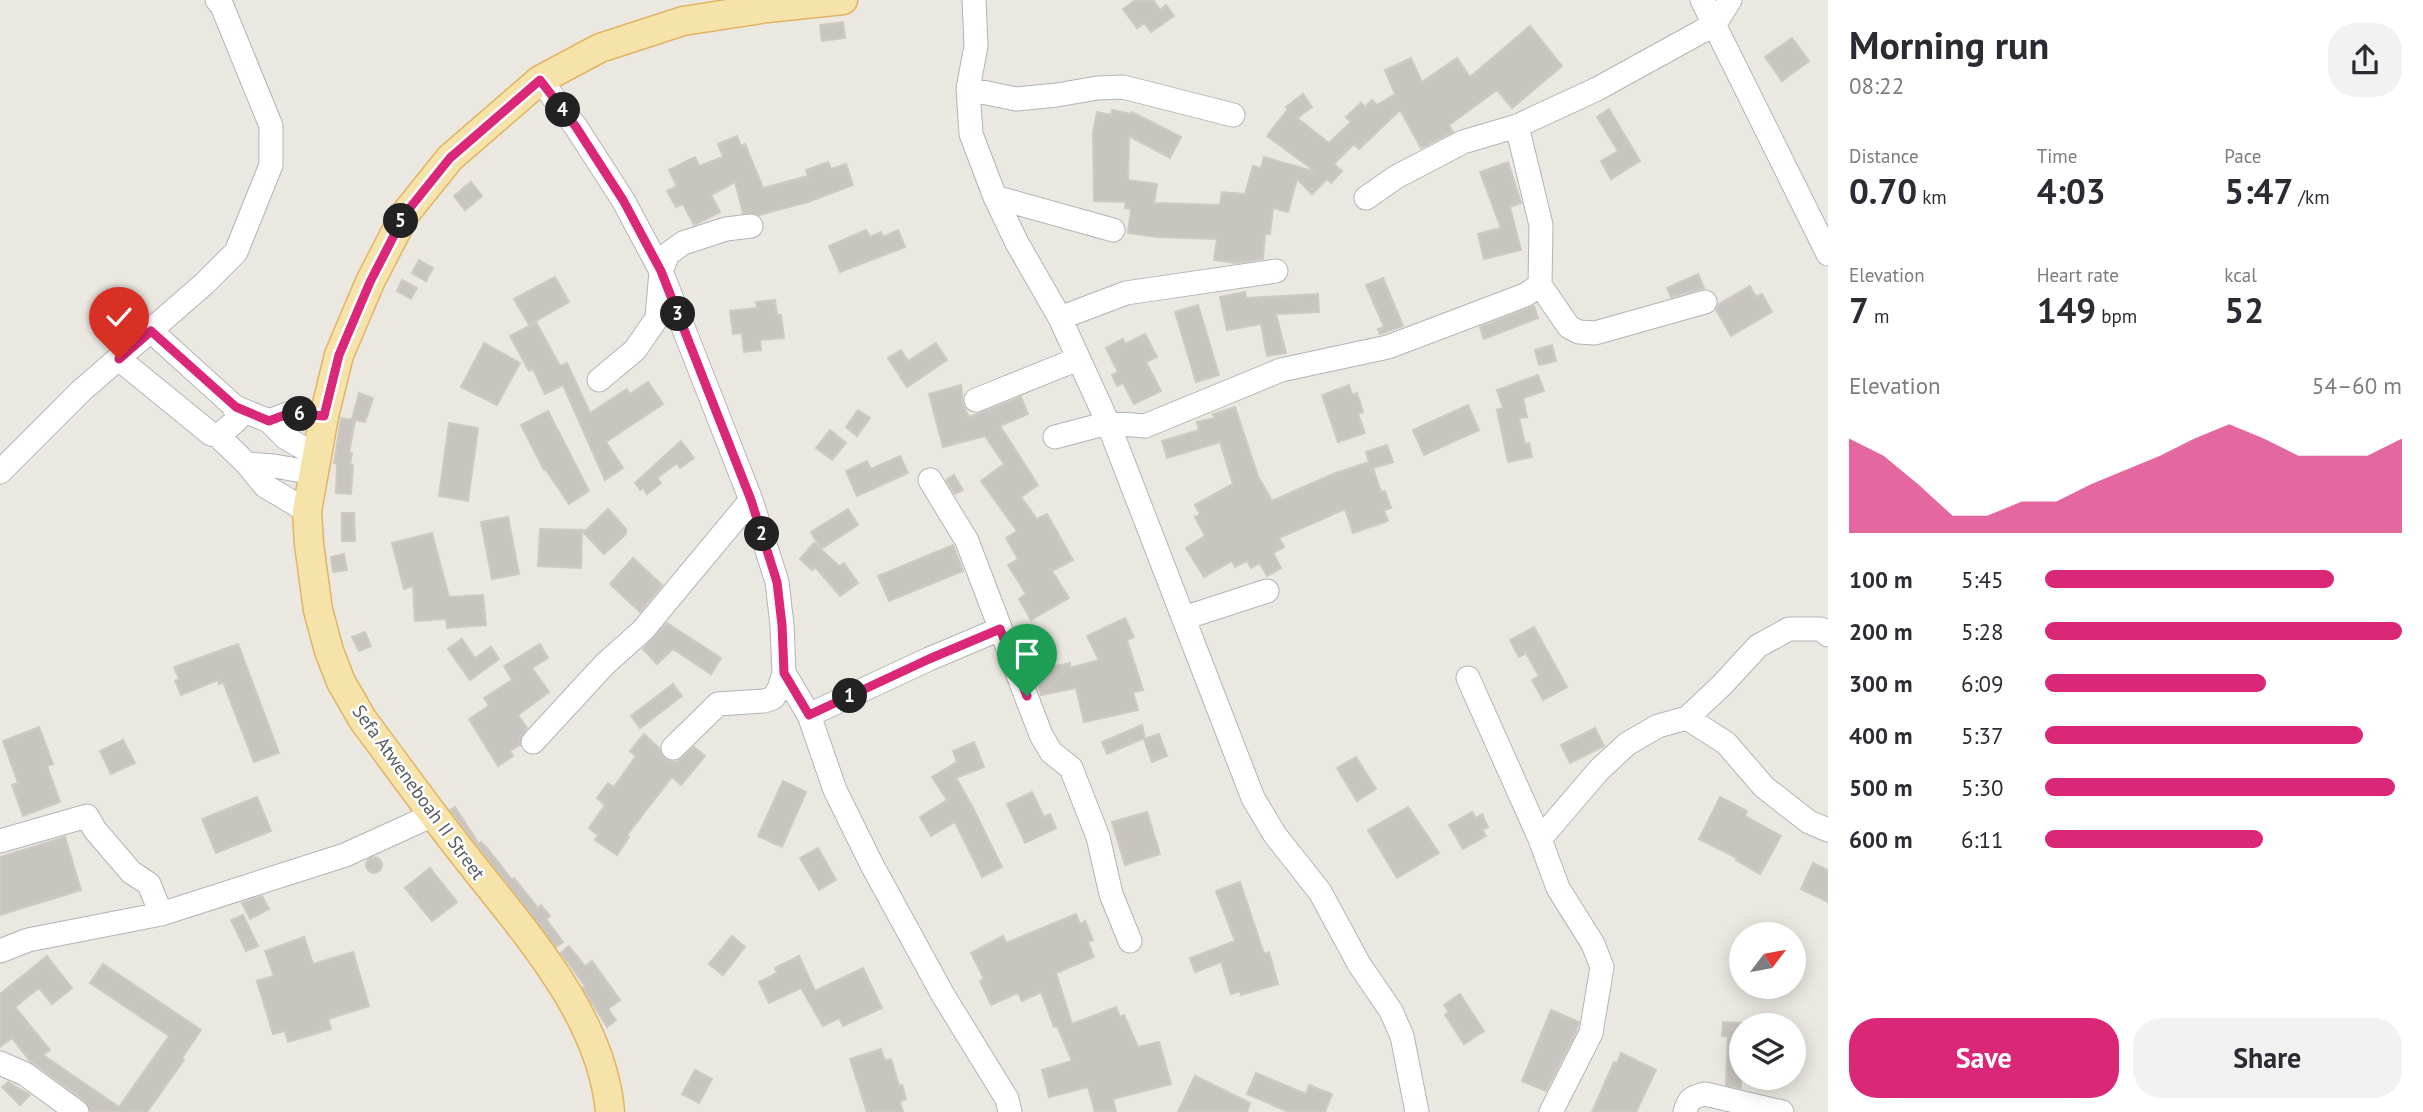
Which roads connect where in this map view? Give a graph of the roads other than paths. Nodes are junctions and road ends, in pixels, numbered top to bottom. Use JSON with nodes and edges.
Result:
{"nodes":[{"id":1,"x":217,"y":0,"type":"edge"},
{"id":2,"x":844,"y":0,"type":"edge"},
{"id":3,"x":974,"y":0,"type":"edge"},
{"id":4,"x":1702,"y":0,"type":"edge"},
{"id":5,"x":1730,"y":0,"type":"edge"},
{"id":6,"x":1715,"y":24,"type":"junction"},
{"id":7,"x":540,"y":80,"type":"junction"},
{"id":8,"x":968,"y":89,"type":"junction"},
{"id":9,"x":1233,"y":115,"type":"dead end"},
{"id":10,"x":1517,"y":126,"type":"junction"},
{"id":11,"x":995,"y":197,"type":"junction"},
{"id":12,"x":1366,"y":198,"type":"dead end"},
{"id":13,"x":751,"y":226,"type":"dead end"},
{"id":14,"x":1113,"y":230,"type":"dead end"},
{"id":15,"x":1828,"y":254,"type":"edge"},
{"id":16,"x":661,"y":271,"type":"junction"},
{"id":17,"x":1276,"y":271,"type":"dead end"},
{"id":18,"x":1541,"y":285,"type":"junction"},
{"id":19,"x":1705,"y":302,"type":"dead end"},
{"id":20,"x":1059,"y":318,"type":"junction"},
{"id":21,"x":151,"y":331,"type":"junction"},
{"id":22,"x":119,"y":359,"type":"junction"},
{"id":23,"x":1078,"y":359,"type":"junction"},
{"id":24,"x":599,"y":380,"type":"dead end"},
{"id":25,"x":976,"y":400,"type":"dead end"},
{"id":26,"x":236,"y":407,"type":"junction"},
{"id":27,"x":324,"y":416,"type":"junction"},
{"id":28,"x":269,"y":421,"type":"junction"},
{"id":29,"x":1108,"y":423,"type":"junction"},
{"id":30,"x":218,"y":436,"type":"junction"},
{"id":31,"x":1055,"y":437,"type":"dead end"},
{"id":32,"x":247,"y":464,"type":"junction"},
{"id":33,"x":315,"y":464,"type":"junction"},
{"id":34,"x":0,"y":472,"type":"edge"},
{"id":35,"x":930,"y":480,"type":"dead end"},
{"id":36,"x":751,"y":500,"type":"junction"},
{"id":37,"x":307,"y":511,"type":"junction"},
{"id":38,"x":1267,"y":591,"type":"dead end"},
{"id":39,"x":1184,"y":618,"type":"junction"},
{"id":40,"x":1000,"y":629,"type":"junction"},
{"id":41,"x":1828,"y":635,"type":"edge"},
{"id":42,"x":784,"y":673,"type":"junction"},
{"id":43,"x":1468,"y":678,"type":"dead end"},
{"id":44,"x":809,"y":715,"type":"junction"},
{"id":45,"x":1687,"y":718,"type":"junction"},
{"id":46,"x":533,"y":742,"type":"dead end"},
{"id":47,"x":673,"y":748,"type":"dead end"},
{"id":48,"x":433,"y":815,"type":"junction"},
{"id":49,"x":1828,"y":830,"type":"edge"},
{"id":50,"x":1540,"y":839,"type":"junction"},
{"id":51,"x":0,"y":841,"type":"edge"},
{"id":52,"x":161,"y":914,"type":"junction"},
{"id":53,"x":1130,"y":941,"type":"dead end"},
{"id":54,"x":0,"y":951,"type":"edge"},
{"id":55,"x":0,"y":1063,"type":"edge"},
{"id":56,"x":77,"y":1112,"type":"edge"},
{"id":57,"x":610,"y":1112,"type":"edge"},
{"id":58,"x":1010,"y":1112,"type":"edge"},
{"id":59,"x":1417,"y":1112,"type":"edge"},
{"id":60,"x":1551,"y":1112,"type":"edge"},
{"id":61,"x":1685,"y":1112,"type":"edge"},
{"id":62,"x":1782,"y":1112,"type":"edge"}],
"edges":[{"from":1,"to":21,"type":"street"},
{"from":2,"to":7,"type":"main road","name":"Sefa Atweneboah II Street"},
{"from":3,"to":8,"type":"street"},
{"from":4,"to":6,"type":"street"},
{"from":5,"to":6,"type":"street"},
{"from":6,"to":10,"type":"street"},
{"from":6,"to":15,"type":"street"},
{"from":7,"to":16,"type":"street"},
{"from":7,"to":27,"type":"main road","name":"Sefa Atweneboah II Street"},
{"from":8,"to":9,"type":"street"},
{"from":8,"to":11,"type":"street"},
{"from":10,"to":12,"type":"street"},
{"from":10,"to":18,"type":"street"},
{"from":11,"to":14,"type":"street"},
{"from":11,"to":20,"type":"street"},
{"from":13,"to":16,"type":"street"},
{"from":16,"to":24,"type":"street"},
{"from":16,"to":36,"type":"street"},
{"from":17,"to":20,"type":"street"},
{"from":18,"to":19,"type":"street"},
{"from":18,"to":29,"type":"street"},
{"from":20,"to":23,"type":"street"},
{"from":21,"to":22,"type":"street"},
{"from":21,"to":26,"type":"street"},
{"from":22,"to":30,"type":"street"},
{"from":22,"to":34,"type":"street"},
{"from":23,"to":25,"type":"street"},
{"from":23,"to":29,"type":"street"},
{"from":26,"to":28,"type":"street"},
{"from":26,"to":30,"type":"street"},
{"from":27,"to":28,"type":"street"},
{"from":27,"to":33,"type":"main road","name":"Sefa Atweneboah II Street"},
{"from":28,"to":32,"type":"street"},
{"from":28,"to":33,"type":"street"},
{"from":29,"to":31,"type":"street"},
{"from":29,"to":39,"type":"street"},
{"from":30,"to":32,"type":"street"},
{"from":32,"to":33,"type":"street"},
{"from":32,"to":37,"type":"street"},
{"from":33,"to":37,"type":"main road","name":"Sefa Atweneboah II Street"},
{"from":35,"to":40,"type":"street"},
{"from":36,"to":42,"type":"street"},
{"from":36,"to":46,"type":"street"},
{"from":37,"to":48,"type":"main road","name":"Sefa Atweneboah II Street"},
{"from":38,"to":39,"type":"street"},
{"from":39,"to":59,"type":"street"},
{"from":40,"to":44,"type":"street"},
{"from":40,"to":53,"type":"street"},
{"from":41,"to":45,"type":"street"},
{"from":42,"to":44,"type":"street"},
{"from":42,"to":47,"type":"street"},
{"from":43,"to":50,"type":"street"},
{"from":44,"to":58,"type":"street"},
{"from":45,"to":49,"type":"street"},
{"from":45,"to":50,"type":"street"},
{"from":48,"to":52,"type":"street"},
{"from":48,"to":57,"type":"main road","name":"Sefa Atweneboah II Street"},
{"from":50,"to":60,"type":"street"},
{"from":51,"to":52,"type":"street"},
{"from":52,"to":54,"type":"street"},
{"from":55,"to":56,"type":"street"},
{"from":61,"to":62,"type":"street"}]}
